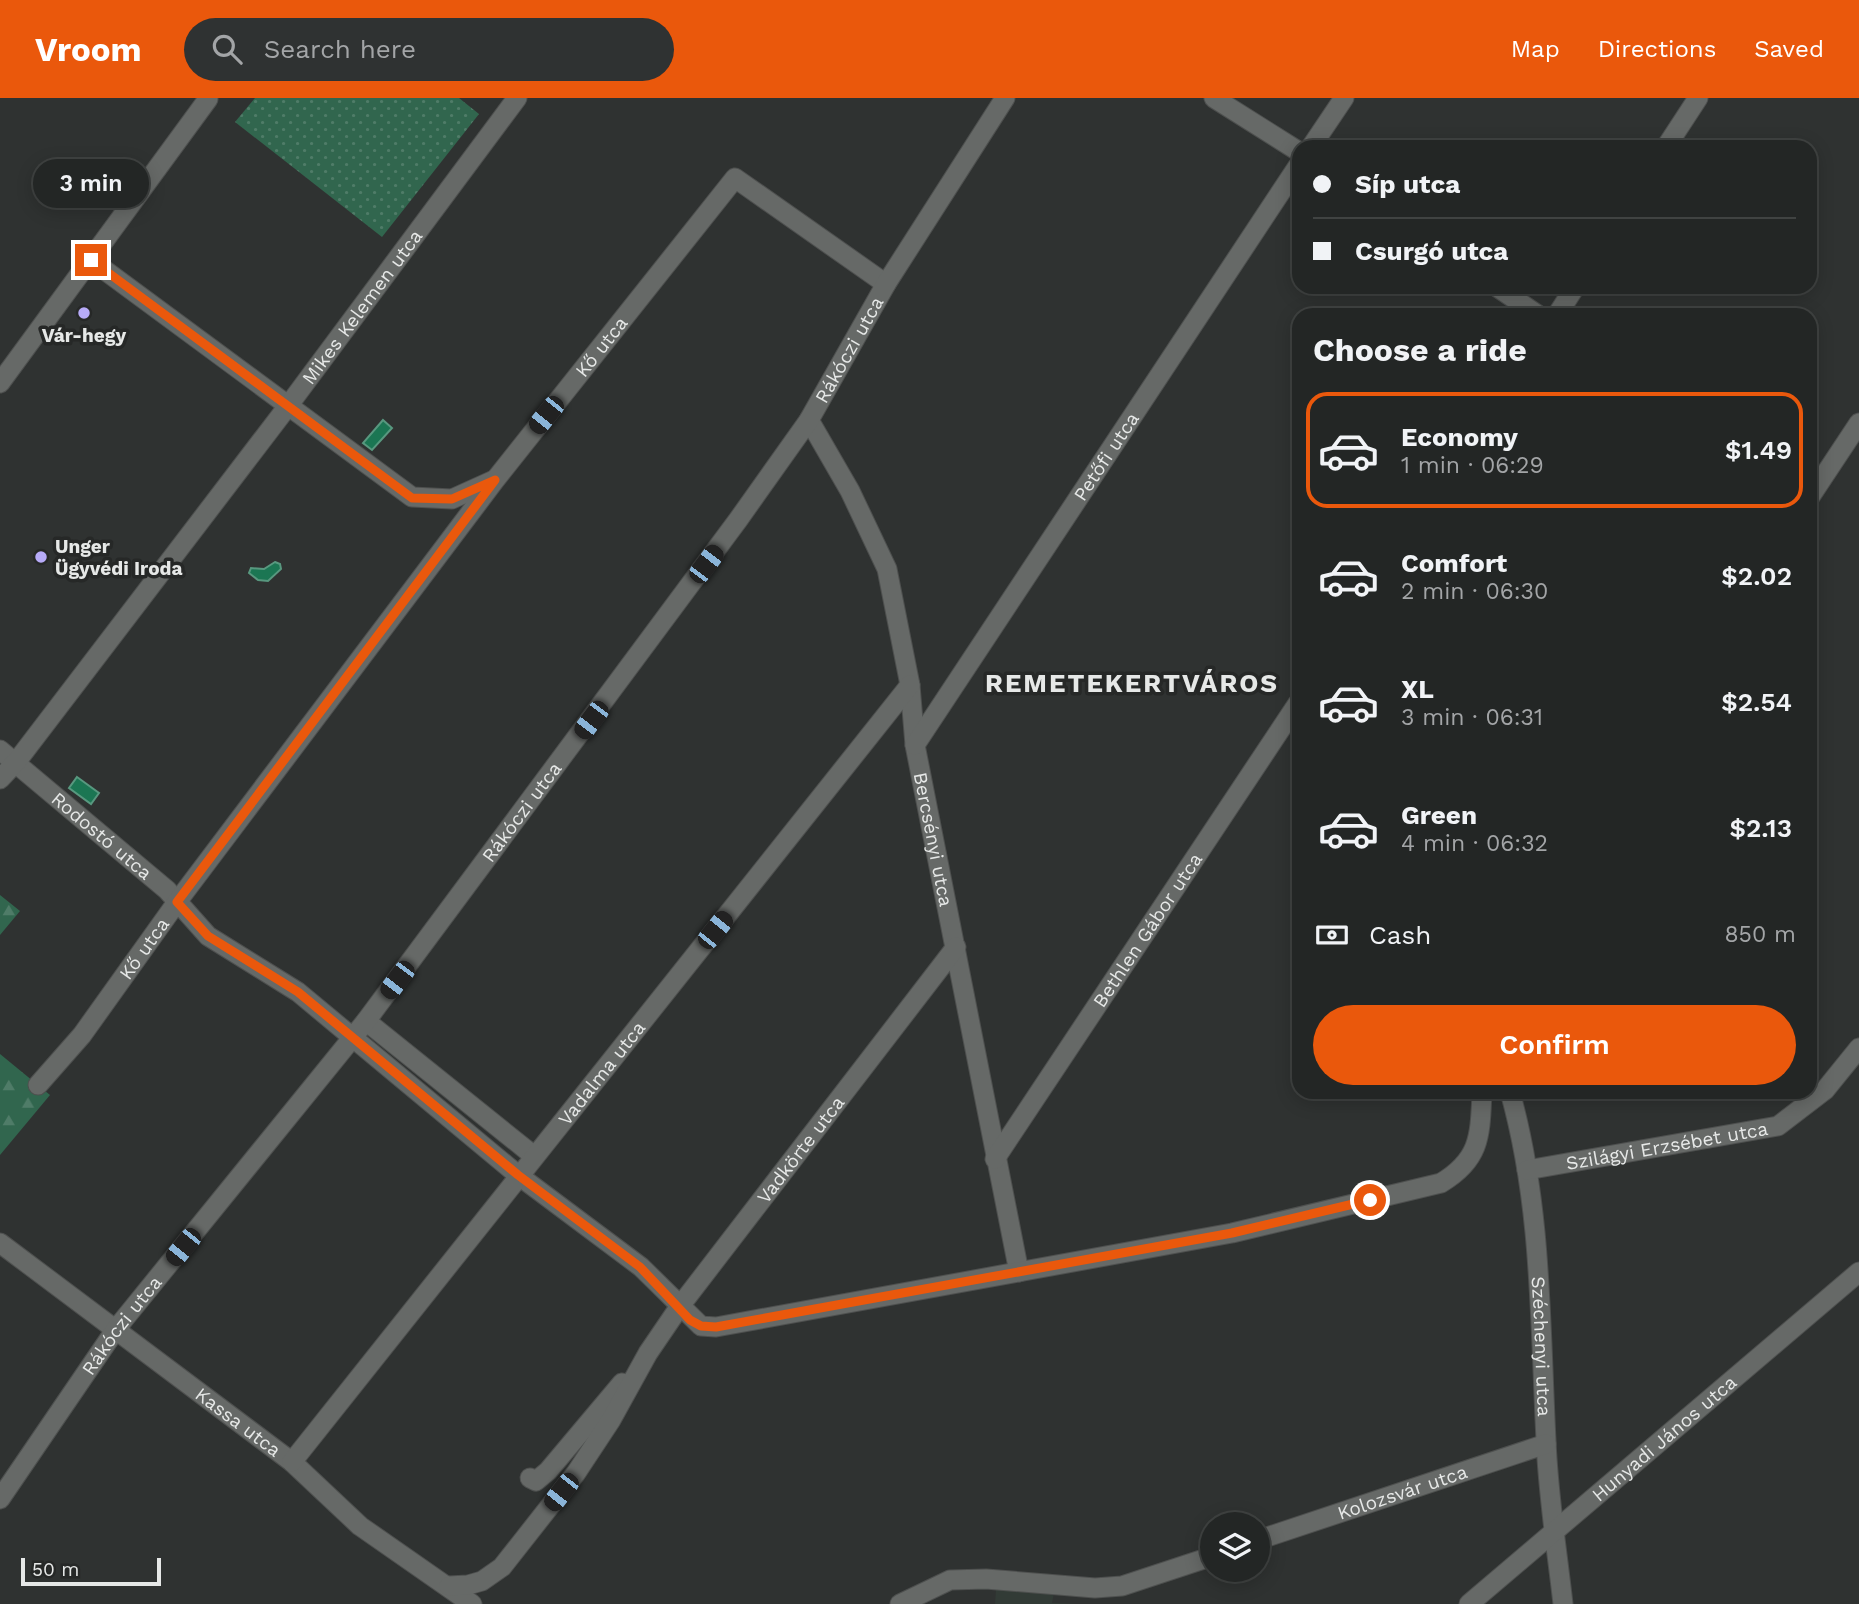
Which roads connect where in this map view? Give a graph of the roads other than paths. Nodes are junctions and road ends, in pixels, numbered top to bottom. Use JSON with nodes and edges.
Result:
{"nodes":[{"id":1,"x":517,"y":98,"type":"edge"},
{"id":2,"x":1005,"y":98,"type":"edge"},
{"id":3,"x":1214,"y":98,"type":"edge"},
{"id":4,"x":1344,"y":98,"type":"edge"},
{"id":5,"x":1698,"y":98,"type":"edge"},
{"id":6,"x":208,"y":99,"type":"edge"},
{"id":7,"x":1316,"y":140,"type":"edge"},
{"id":8,"x":1671,"y":140,"type":"edge"},
{"id":9,"x":1292,"y":147,"type":"edge"},
{"id":10,"x":1292,"y":175,"type":"edge"},
{"id":11,"x":91,"y":260,"type":"junction"},
{"id":12,"x":886,"y":284,"type":"junction"},
{"id":13,"x":1507,"y":294,"type":"edge"},
{"id":14,"x":1528,"y":308,"type":"edge"},
{"id":15,"x":0,"y":383,"type":"edge"},
{"id":16,"x":288,"y":406,"type":"junction"},
{"id":17,"x":809,"y":420,"type":"junction"},
{"id":18,"x":1859,"y":423,"type":"edge"},
{"id":19,"x":495,"y":480,"type":"junction"},
{"id":20,"x":1817,"y":486,"type":"edge"},
{"id":21,"x":910,"y":685,"type":"junction"},
{"id":22,"x":1292,"y":712,"type":"edge"},
{"id":23,"x":915,"y":745,"type":"junction"},
{"id":24,"x":0,"y":750,"type":"edge"},
{"id":25,"x":17,"y":761,"type":"junction"},
{"id":26,"x":0,"y":779,"type":"edge"},
{"id":27,"x":177,"y":902,"type":"junction"},
{"id":28,"x":956,"y":947,"type":"junction"},
{"id":29,"x":366,"y":1021,"type":"junction"},
{"id":30,"x":352,"y":1039,"type":"junction"},
{"id":31,"x":1859,"y":1048,"type":"edge"},
{"id":32,"x":38,"y":1086,"type":"dead end"},
{"id":33,"x":1817,"y":1096,"type":"edge"},
{"id":34,"x":1482,"y":1099,"type":"edge"},
{"id":35,"x":1512,"y":1099,"type":"edge"},
{"id":36,"x":1813,"y":1099,"type":"edge"},
{"id":37,"x":534,"y":1156,"type":"junction"},
{"id":38,"x":995,"y":1158,"type":"junction"},
{"id":39,"x":1527,"y":1170,"type":"junction"},
{"id":40,"x":518,"y":1175,"type":"junction"},
{"id":41,"x":0,"y":1243,"type":"edge"},
{"id":42,"x":1019,"y":1272,"type":"junction"},
{"id":43,"x":1859,"y":1272,"type":"edge"},
{"id":44,"x":685,"y":1313,"type":"junction"},
{"id":45,"x":116,"y":1329,"type":"junction"},
{"id":46,"x":648,"y":1353,"type":"junction"},
{"id":47,"x":1546,"y":1444,"type":"junction"},
{"id":48,"x":292,"y":1462,"type":"junction"},
{"id":49,"x":530,"y":1478,"type":"dead end"},
{"id":50,"x":0,"y":1499,"type":"edge"},
{"id":51,"x":1554,"y":1532,"type":"junction"},
{"id":52,"x":1270,"y":1536,"type":"edge"},
{"id":53,"x":1200,"y":1560,"type":"edge"},
{"id":54,"x":449,"y":1586,"type":"junction"},
{"id":55,"x":472,"y":1604,"type":"edge"},
{"id":56,"x":901,"y":1604,"type":"edge"},
{"id":57,"x":1469,"y":1604,"type":"edge"},
{"id":58,"x":1563,"y":1604,"type":"edge"}],
"edges":[{"from":1,"to":16,"type":"street","name":"Mikes Kelemen utca"},
{"from":2,"to":12,"type":"street","name":"Rákóczi utca"},
{"from":3,"to":9,"type":"street"},
{"from":4,"to":7,"type":"street"},
{"from":5,"to":8,"type":"street"},
{"from":6,"to":11,"type":"street"},
{"from":10,"to":23,"type":"street","name":"Petőfi utca"},
{"from":11,"to":15,"type":"street"},
{"from":11,"to":16,"type":"street"},
{"from":12,"to":17,"type":"street","name":"Rákóczi utca"},
{"from":12,"to":19,"type":"street","name":"Kő utca"},
{"from":13,"to":14,"type":"street"},
{"from":16,"to":19,"type":"street"},
{"from":16,"to":25,"type":"street","name":"Mikes Kelemen utca"},
{"from":17,"to":21,"type":"street","name":"Bercsényi utca"},
{"from":17,"to":29,"type":"street","name":"Rákóczi utca"},
{"from":18,"to":20,"type":"street"},
{"from":19,"to":27,"type":"street","name":"Kő utca"},
{"from":21,"to":23,"type":"street","name":"Bercsényi utca"},
{"from":21,"to":37,"type":"street","name":"Vadalma utca"},
{"from":22,"to":38,"type":"street","name":"Bethlen Gábor utca"},
{"from":23,"to":28,"type":"street","name":"Bercsényi utca"},
{"from":24,"to":25,"type":"street","name":"Rodostó utca"},
{"from":25,"to":26,"type":"street","name":"Mikes Kelemen utca"},
{"from":25,"to":27,"type":"street","name":"Rodostó utca"},
{"from":27,"to":30,"type":"street","name":"Rodostó utca"},
{"from":27,"to":32,"type":"street","name":"Kő utca"},
{"from":28,"to":38,"type":"street","name":"Bercsényi utca"},
{"from":28,"to":44,"type":"street","name":"Vadkörte utca"},
{"from":29,"to":30,"type":"street","name":"Rákóczi utca"},
{"from":29,"to":37,"type":"street"},
{"from":30,"to":40,"type":"street","name":"Rodostó utca"},
{"from":30,"to":45,"type":"street","name":"Rákóczi utca"},
{"from":31,"to":33,"type":"street","name":"Szilágyi Erzsébet utca"},
{"from":34,"to":42,"type":"street"},
{"from":35,"to":39,"type":"street","name":"Széchenyi utca"},
{"from":36,"to":39,"type":"street","name":"Szilágyi Erzsébet utca"},
{"from":37,"to":40,"type":"street","name":"Vadalma utca"},
{"from":38,"to":42,"type":"street","name":"Bercsényi utca"},
{"from":39,"to":47,"type":"street","name":"Széchenyi utca"},
{"from":40,"to":44,"type":"street","name":"Rodostó utca"},
{"from":40,"to":48,"type":"street","name":"Vadalma utca"},
{"from":41,"to":45,"type":"street","name":"Kassa utca"},
{"from":42,"to":44,"type":"street"},
{"from":43,"to":51,"type":"street","name":"Hunyadi János utca"},
{"from":44,"to":46,"type":"street","name":"Vadkörte utca"},
{"from":45,"to":48,"type":"street","name":"Kassa utca"},
{"from":45,"to":50,"type":"street","name":"Rákóczi utca"},
{"from":46,"to":49,"type":"street","name":"Vadkörte utca"},
{"from":46,"to":54,"type":"street","name":"Vadkörte utca"},
{"from":47,"to":51,"type":"street","name":"Széchenyi utca"},
{"from":47,"to":52,"type":"street","name":"Kolozsvár utca"},
{"from":48,"to":54,"type":"street","name":"Kassa utca"},
{"from":51,"to":57,"type":"street","name":"Hunyadi János utca"},
{"from":51,"to":58,"type":"street","name":"Széchenyi utca"},
{"from":53,"to":56,"type":"street"},
{"from":54,"to":55,"type":"street","name":"Kassa utca"}]}
